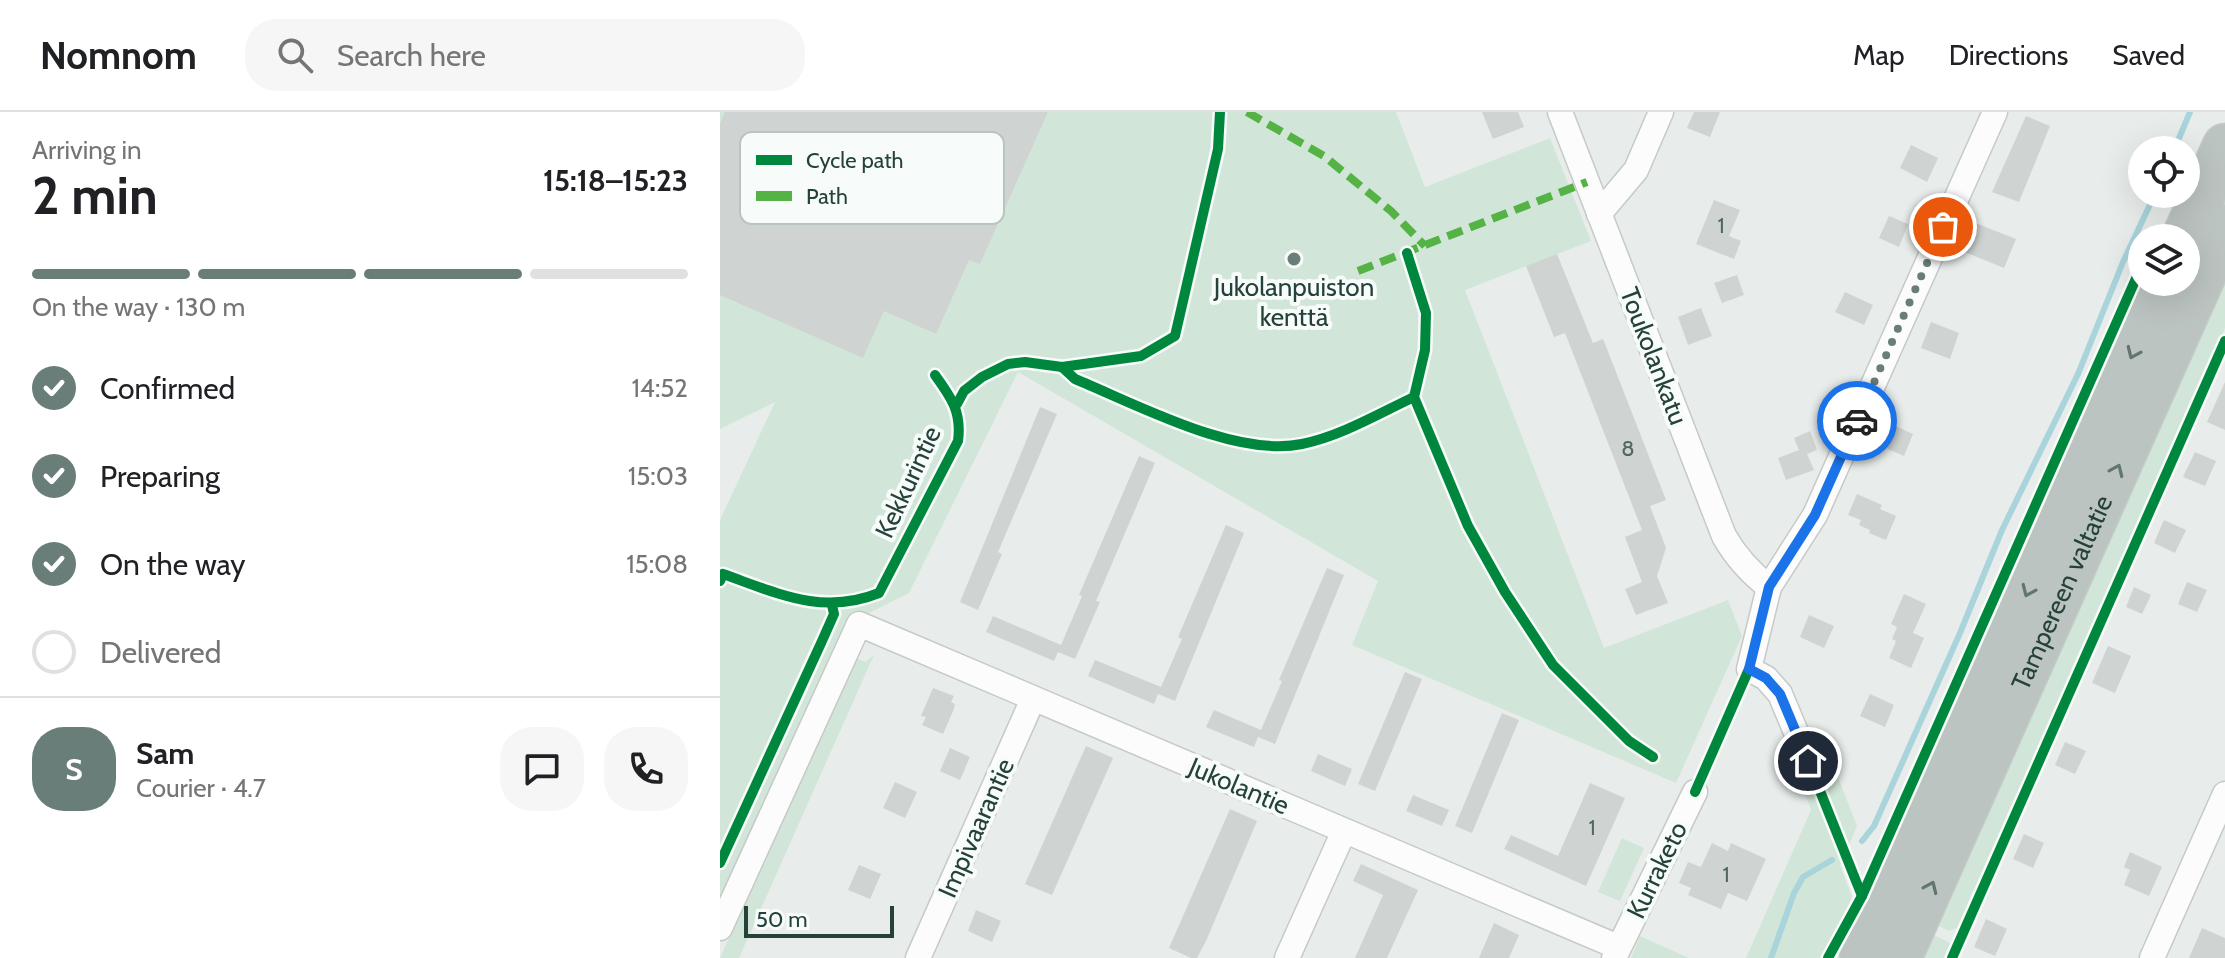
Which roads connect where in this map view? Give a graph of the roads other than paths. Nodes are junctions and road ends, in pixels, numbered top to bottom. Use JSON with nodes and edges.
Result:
{"nodes":[{"id":1,"x":1560,"y":112,"type":"edge"},
{"id":2,"x":1661,"y":112,"type":"edge"},
{"id":3,"x":1995,"y":112,"type":"edge"},
{"id":4,"x":2225,"y":146,"type":"edge"},
{"id":5,"x":1599,"y":214,"type":"junction"},
{"id":6,"x":2190,"y":224,"type":"edge"},
{"id":7,"x":2225,"y":227,"type":"edge"},
{"id":8,"x":2159,"y":296,"type":"edge"},
{"id":9,"x":1769,"y":587,"type":"junction"},
{"id":10,"x":1033,"y":699,"type":"junction"},
{"id":11,"x":1808,"y":761,"type":"dead end"},
{"id":12,"x":1695,"y":792,"type":"dead end"},
{"id":13,"x":2225,"y":794,"type":"edge"},
{"id":14,"x":1344,"y":831,"type":"junction"},
{"id":15,"x":720,"y":928,"type":"edge"},
{"id":16,"x":1616,"y":953,"type":"edge"},
{"id":17,"x":918,"y":958,"type":"edge"},
{"id":18,"x":1287,"y":958,"type":"edge"},
{"id":19,"x":1862,"y":958,"type":"edge"},
{"id":20,"x":1899,"y":958,"type":"edge"},
{"id":21,"x":2152,"y":958,"type":"edge"}],
"edges":[{"from":1,"to":5,"type":"street","name":"Toukolankatu"},
{"from":2,"to":5,"type":"street"},
{"from":3,"to":9,"type":"street"},
{"from":4,"to":6,"type":"highway"},
{"from":5,"to":9,"type":"street","name":"Toukolankatu"},
{"from":20,"to":7,"type":"highway","name":"Tampereen valtatie","one_way":true},
{"from":8,"to":19,"type":"highway","name":"Tampereen valtatie","one_way":true},
{"from":9,"to":11,"type":"street"},
{"from":10,"to":14,"type":"street","name":"Jukolantie"},
{"from":10,"to":15,"type":"street","name":"Jukolantie"},
{"from":10,"to":17,"type":"street","name":"Impivaarantie"},
{"from":12,"to":16,"type":"street","name":"Kurraketo"},
{"from":13,"to":21,"type":"street"},
{"from":14,"to":16,"type":"street","name":"Jukolantie"},
{"from":14,"to":18,"type":"street"}]}
